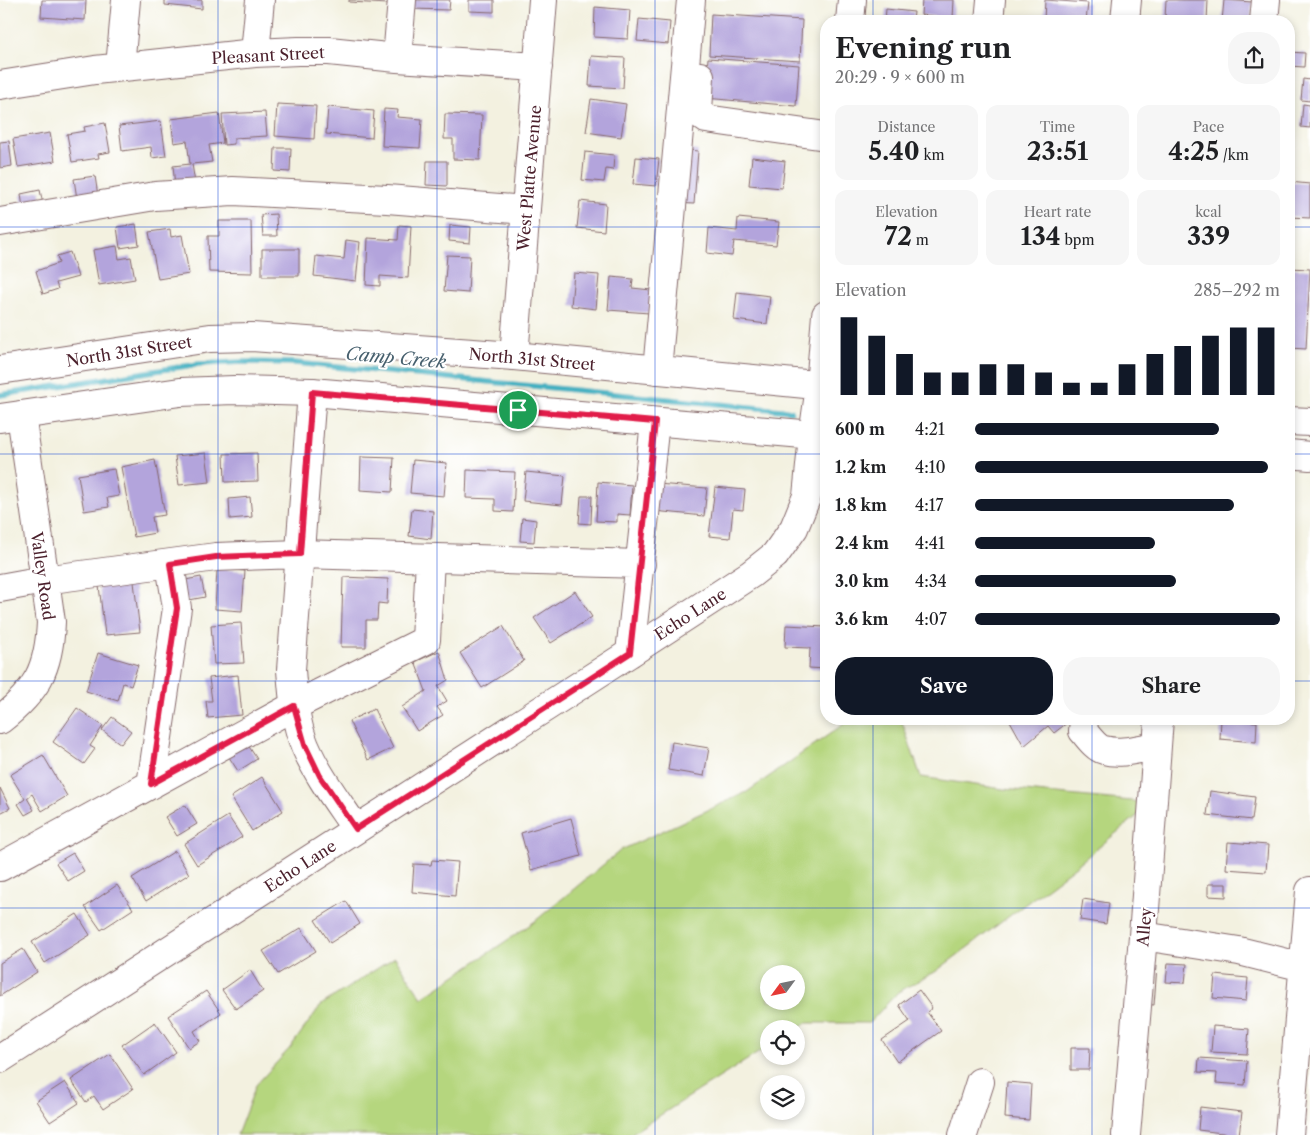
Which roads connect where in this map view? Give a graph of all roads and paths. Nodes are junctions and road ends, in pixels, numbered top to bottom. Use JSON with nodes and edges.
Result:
{"nodes":[{"id":1,"x":126,"y":0,"type":"edge"},
{"id":2,"x":260,"y":0,"type":"edge"},
{"id":3,"x":402,"y":0,"type":"edge"},
{"id":4,"x":543,"y":0,"type":"edge"},
{"id":5,"x":691,"y":0,"type":"edge"},
{"id":6,"x":707,"y":0,"type":"edge"},
{"id":7,"x":844,"y":0,"type":"edge"},
{"id":8,"x":852,"y":0,"type":"edge"},
{"id":9,"x":991,"y":0,"type":"edge"},
{"id":10,"x":1127,"y":0,"type":"edge"},
{"id":11,"x":1266,"y":0,"type":"edge"},
{"id":12,"x":851,"y":15,"type":"edge"},
{"id":13,"x":990,"y":15,"type":"edge"},
{"id":14,"x":1126,"y":15,"type":"edge"},
{"id":15,"x":1265,"y":15,"type":"edge"},
{"id":16,"x":254,"y":53,"type":"junction"},
{"id":17,"x":397,"y":58,"type":"junction"},
{"id":18,"x":120,"y":67,"type":"junction"},
{"id":19,"x":538,"y":67,"type":"junction"},
{"id":20,"x":0,"y":85,"type":"edge"},
{"id":21,"x":820,"y":135,"type":"edge"},
{"id":22,"x":526,"y":210,"type":"junction"},
{"id":23,"x":0,"y":222,"type":"edge"},
{"id":24,"x":514,"y":356,"type":"junction"},
{"id":25,"x":0,"y":370,"type":"edge"},
{"id":26,"x":657,"y":370,"type":"junction"},
{"id":27,"x":820,"y":386,"type":"edge"},
{"id":28,"x":312,"y":392,"type":"junction"},
{"id":29,"x":10,"y":417,"type":"edge"},
{"id":30,"x":1295,"y":421,"type":"edge"},
{"id":31,"x":655,"y":422,"type":"junction"},
{"id":32,"x":1310,"y":422,"type":"edge"},
{"id":33,"x":820,"y":436,"type":"edge"},
{"id":34,"x":1295,"y":455,"type":"edge"},
{"id":35,"x":1310,"y":456,"type":"edge"},
{"id":36,"x":817,"y":495,"type":"edge"},
{"id":37,"x":300,"y":554,"type":"junction"},
{"id":38,"x":430,"y":558,"type":"junction"},
{"id":39,"x":170,"y":564,"type":"junction"},
{"id":40,"x":641,"y":564,"type":"junction"},
{"id":41,"x":44,"y":580,"type":"junction"},
{"id":42,"x":0,"y":588,"type":"edge"},
{"id":43,"x":630,"y":653,"type":"junction"},
{"id":44,"x":294,"y":706,"type":"junction"},
{"id":45,"x":0,"y":720,"type":"edge"},
{"id":46,"x":1084,"y":725,"type":"edge"},
{"id":47,"x":1160,"y":725,"type":"edge"},
{"id":48,"x":1158,"y":746,"type":"junction"},
{"id":49,"x":151,"y":784,"type":"junction"},
{"id":50,"x":356,"y":829,"type":"junction"},
{"id":51,"x":0,"y":867,"type":"edge"},
{"id":52,"x":1310,"y":891,"type":"edge"},
{"id":53,"x":1143,"y":936,"type":"junction"},
{"id":54,"x":1303,"y":967,"type":"junction"},
{"id":55,"x":0,"y":1060,"type":"edge"},
{"id":56,"x":980,"y":1082,"type":"dead end"},
{"id":57,"x":962,"y":1135,"type":"edge"},
{"id":58,"x":1126,"y":1135,"type":"edge"},
{"id":59,"x":1289,"y":1135,"type":"edge"}],
"edges":[{"from":1,"to":18,"type":"street"},
{"from":2,"to":16,"type":"street"},
{"from":3,"to":17,"type":"street"},
{"from":4,"to":19,"type":"street","name":"West Platte Avenue"},
{"from":5,"to":26,"type":"street"},
{"from":6,"to":21,"type":"street"},
{"from":7,"to":8,"type":"street"},
{"from":8,"to":12,"type":"street"},
{"from":9,"to":13,"type":"street"},
{"from":10,"to":14,"type":"street"},
{"from":11,"to":15,"type":"street"},
{"from":16,"to":17,"type":"street","name":"Pleasant Street"},
{"from":16,"to":18,"type":"street","name":"Pleasant Street"},
{"from":17,"to":19,"type":"street","name":"Pleasant Street"},
{"from":18,"to":20,"type":"street","name":"Pleasant Street"},
{"from":19,"to":22,"type":"street","name":"West Platte Avenue"},
{"from":22,"to":23,"type":"street"},
{"from":22,"to":24,"type":"street","name":"West Platte Avenue"},
{"from":24,"to":25,"type":"street","name":"North 31st Street"},
{"from":24,"to":26,"type":"street","name":"North 31st Street"},
{"from":26,"to":27,"type":"street","name":"North 31st Street"},
{"from":28,"to":29,"type":"street"},
{"from":28,"to":31,"type":"street"},
{"from":28,"to":37,"type":"street"},
{"from":29,"to":41,"type":"street","name":"Valley Road"},
{"from":30,"to":32,"type":"street"},
{"from":31,"to":33,"type":"street"},
{"from":31,"to":40,"type":"street"},
{"from":33,"to":36,"type":"street","name":"Echo Lane"},
{"from":34,"to":35,"type":"street"},
{"from":36,"to":43,"type":"street","name":"Echo Lane"},
{"from":37,"to":38,"type":"street"},
{"from":37,"to":39,"type":"street"},
{"from":37,"to":44,"type":"street"},
{"from":38,"to":40,"type":"street"},
{"from":38,"to":44,"type":"street"},
{"from":39,"to":41,"type":"street"},
{"from":39,"to":49,"type":"street"},
{"from":40,"to":43,"type":"street"},
{"from":41,"to":42,"type":"street"},
{"from":41,"to":45,"type":"street","name":"Valley Road"},
{"from":43,"to":50,"type":"street","name":"Echo Lane"},
{"from":44,"to":49,"type":"street"},
{"from":44,"to":50,"type":"street"},
{"from":46,"to":48,"type":"street"},
{"from":47,"to":48,"type":"street","name":"Alley"},
{"from":48,"to":53,"type":"street","name":"Alley"},
{"from":49,"to":51,"type":"street"},
{"from":50,"to":55,"type":"street","name":"Echo Lane"},
{"from":52,"to":54,"type":"street"},
{"from":53,"to":54,"type":"street"},
{"from":53,"to":58,"type":"street","name":"Alley"},
{"from":54,"to":59,"type":"street"},
{"from":56,"to":57,"type":"street"}]}
